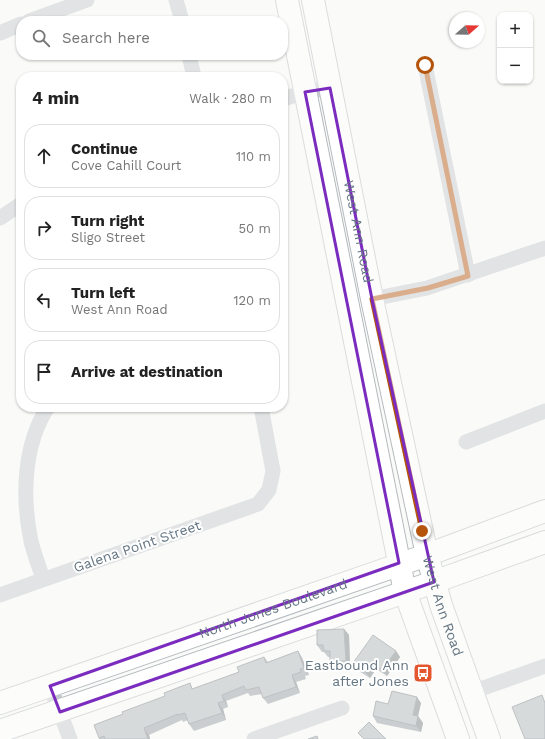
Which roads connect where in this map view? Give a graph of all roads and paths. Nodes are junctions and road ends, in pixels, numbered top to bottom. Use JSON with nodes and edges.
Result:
{"nodes":[{"id":1,"x":87,"y":0,"type":"edge"},
{"id":2,"x":176,"y":0,"type":"edge"},
{"id":3,"x":287,"y":0,"type":"edge"},
{"id":4,"x":313,"y":0,"type":"edge"},
{"id":5,"x":43,"y":16,"type":"edge"},
{"id":6,"x":181,"y":16,"type":"edge"},
{"id":7,"x":16,"y":26,"type":"edge"},
{"id":8,"x":0,"y":33,"type":"edge"},
{"id":9,"x":190,"y":60,"type":"edge"},
{"id":10,"x":425,"y":65,"type":"dead end"},
{"id":11,"x":193,"y":72,"type":"edge"},
{"id":12,"x":330,"y":88,"type":"junction"},
{"id":13,"x":304,"y":92,"type":"junction"},
{"id":14,"x":288,"y":97,"type":"edge"},
{"id":15,"x":16,"y":207,"type":"edge"},
{"id":16,"x":0,"y":218,"type":"edge"},
{"id":17,"x":332,"y":230,"type":"junction"},
{"id":18,"x":545,"y":248,"type":"edge"},
{"id":19,"x":468,"y":276,"type":"junction"},
{"id":20,"x":372,"y":299,"type":"junction"},
{"id":21,"x":545,"y":411,"type":"edge"},
{"id":22,"x":46,"y":412,"type":"edge"},
{"id":23,"x":262,"y":412,"type":"edge"},
{"id":24,"x":466,"y":442,"type":"dead end"},
{"id":25,"x":545,"y":511,"type":"edge"},
{"id":26,"x":545,"y":542,"type":"edge"},
{"id":27,"x":427,"y":554,"type":"junction"},
{"id":28,"x":399,"y":563,"type":"junction"},
{"id":29,"x":43,"y":579,"type":"junction"},
{"id":30,"x":434,"y":582,"type":"junction"},
{"id":31,"x":405,"y":592,"type":"junction"},
{"id":32,"x":0,"y":595,"type":"edge"},
{"id":33,"x":545,"y":666,"type":"edge"},
{"id":34,"x":50,"y":686,"type":"junction"},
{"id":35,"x":472,"y":692,"type":"junction"},
{"id":36,"x":0,"y":703,"type":"edge"},
{"id":37,"x":342,"y":708,"type":"dead end"},
{"id":38,"x":60,"y":712,"type":"junction"},
{"id":39,"x":0,"y":731,"type":"edge"},
{"id":40,"x":70,"y":739,"type":"edge"},
{"id":41,"x":254,"y":739,"type":"edge"},
{"id":42,"x":458,"y":739,"type":"edge"},
{"id":43,"x":489,"y":739,"type":"edge"}],
"edges":[{"from":1,"to":5,"type":"street"},
{"from":2,"to":6,"type":"street"},
{"from":3,"to":13,"type":"main road","name":"West Ann Road"},
{"from":4,"to":12,"type":"main road","name":"West Ann Road"},
{"from":7,"to":8,"type":"street"},
{"from":9,"to":11,"type":"street"},
{"from":10,"to":19,"type":"street"},
{"from":12,"to":13,"type":"street"},
{"from":12,"to":20,"type":"main road","name":"West Ann Road"},
{"from":13,"to":14,"type":"street"},
{"from":13,"to":17,"type":"main road","name":"West Ann Road"},
{"from":15,"to":16,"type":"street"},
{"from":17,"to":20,"type":"main road"},
{"from":17,"to":28,"type":"main road","name":"West Ann Road"},
{"from":18,"to":19,"type":"street"},
{"from":19,"to":20,"type":"street"},
{"from":20,"to":27,"type":"main road","name":"West Ann Road"},
{"from":21,"to":24,"type":"street"},
{"from":22,"to":29,"type":"street"},
{"from":23,"to":29,"type":"street","name":"Galena Point Street"},
{"from":25,"to":27,"type":"main road","name":"North Jones Boulevard"},
{"from":26,"to":30,"type":"main road","name":"North Jones Boulevard"},
{"from":27,"to":28,"type":"main road","name":"North Jones Boulevard"},
{"from":27,"to":30,"type":"main road","name":"West Ann Road"},
{"from":28,"to":31,"type":"main road","name":"West Ann Road"},
{"from":28,"to":34,"type":"main road","name":"North Jones Boulevard"},
{"from":29,"to":32,"type":"street","name":"Galena Point Street"},
{"from":30,"to":31,"type":"main road","name":"North Jones Boulevard"},
{"from":30,"to":35,"type":"main road","name":"West Ann Road"},
{"from":31,"to":38,"type":"main road","name":"North Jones Boulevard"},
{"from":31,"to":42,"type":"main road","name":"West Ann Road"},
{"from":33,"to":35,"type":"street"},
{"from":34,"to":36,"type":"main road","name":"North Jones Boulevard"},
{"from":34,"to":38,"type":"street"},
{"from":35,"to":43,"type":"main road","name":"West Ann Road"},
{"from":37,"to":41,"type":"street"},
{"from":38,"to":39,"type":"main road","name":"North Jones Boulevard"},
{"from":38,"to":40,"type":"street"}]}
